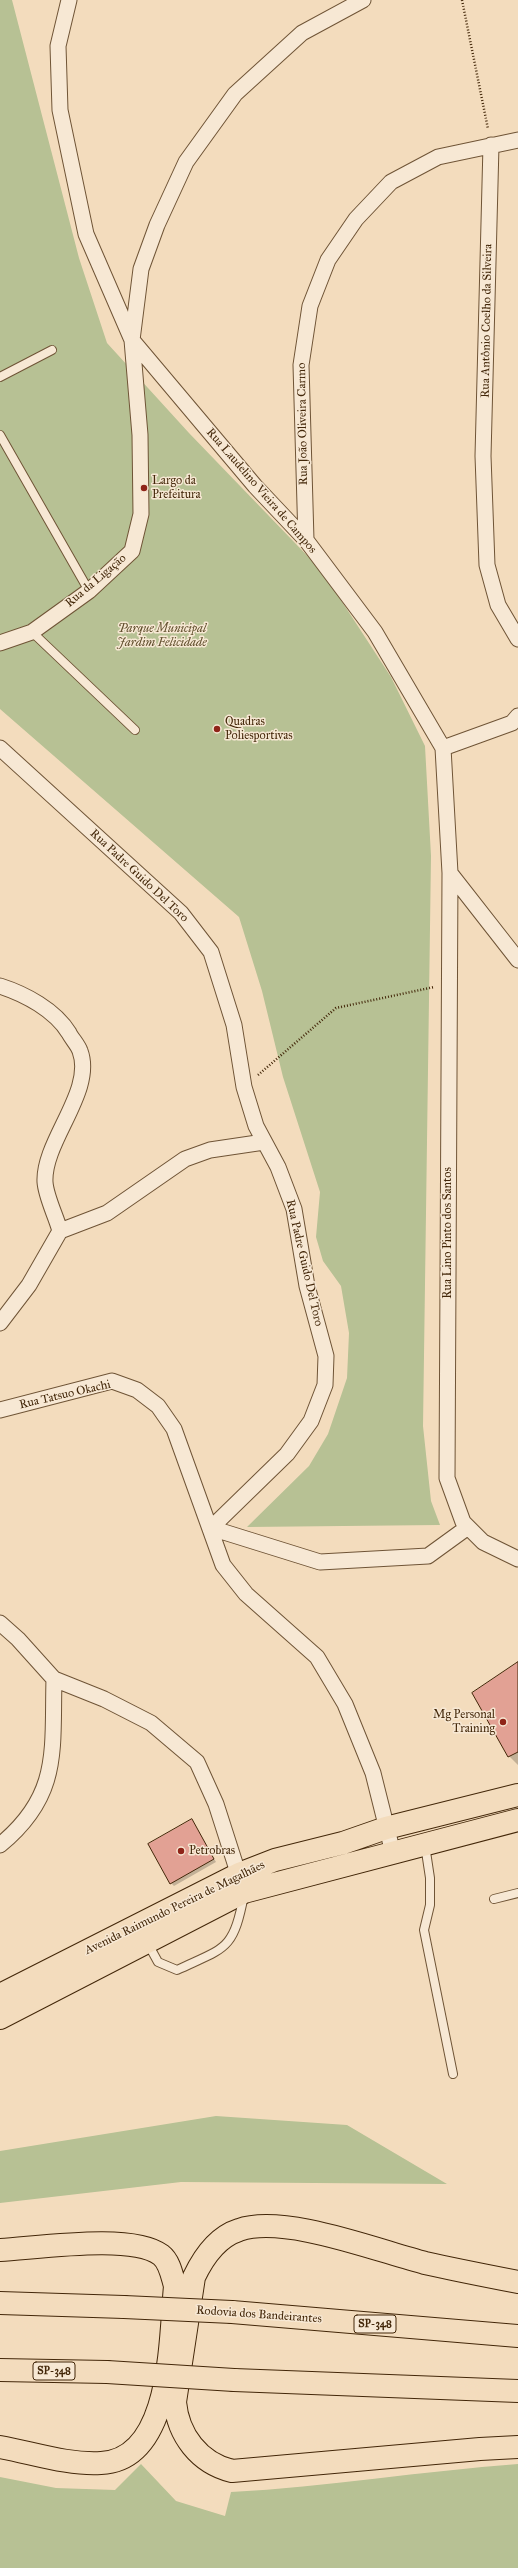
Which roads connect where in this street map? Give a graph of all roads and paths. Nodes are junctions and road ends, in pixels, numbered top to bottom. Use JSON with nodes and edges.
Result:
{"nodes":[{"id":1,"x":69,"y":0,"type":"edge"},
{"id":2,"x":363,"y":0,"type":"edge"},
{"id":3,"x":462,"y":0,"type":"edge"},
{"id":4,"x":518,"y":140,"type":"edge"},
{"id":5,"x":491,"y":146,"type":"junction"},
{"id":6,"x":132,"y":340,"type":"junction"},
{"id":7,"x":52,"y":350,"type":"dead end"},
{"id":8,"x":0,"y":377,"type":"edge"},
{"id":9,"x":0,"y":435,"type":"edge"},
{"id":10,"x":306,"y":540,"type":"junction"},
{"id":11,"x":89,"y":591,"type":"junction"},
{"id":12,"x":32,"y":632,"type":"junction"},
{"id":13,"x":518,"y":639,"type":"edge"},
{"id":14,"x":0,"y":644,"type":"edge"},
{"id":15,"x":518,"y":716,"type":"edge"},
{"id":16,"x":135,"y":730,"type":"dead end"},
{"id":17,"x":0,"y":748,"type":"edge"},
{"id":18,"x":443,"y":748,"type":"junction"},
{"id":19,"x":450,"y":873,"type":"junction"},
{"id":20,"x":518,"y":960,"type":"edge"},
{"id":21,"x":449,"y":983,"type":"junction"},
{"id":22,"x":0,"y":986,"type":"edge"},
{"id":23,"x":244,"y":1087,"type":"junction"},
{"id":24,"x":264,"y":1142,"type":"junction"},
{"id":25,"x":60,"y":1231,"type":"junction"},
{"id":26,"x":0,"y":1323,"type":"edge"},
{"id":27,"x":0,"y":1410,"type":"edge"},
{"id":28,"x":468,"y":1527,"type":"junction"},
{"id":29,"x":211,"y":1528,"type":"junction"},
{"id":30,"x":518,"y":1559,"type":"edge"},
{"id":31,"x":0,"y":1623,"type":"edge"},
{"id":32,"x":54,"y":1679,"type":"junction"},
{"id":33,"x":518,"y":1795,"type":"edge"},
{"id":34,"x":518,"y":1820,"type":"edge"},
{"id":35,"x":386,"y":1828,"type":"junction"},
{"id":36,"x":0,"y":1845,"type":"edge"},
{"id":37,"x":424,"y":1845,"type":"junction"},
{"id":38,"x":393,"y":1853,"type":"junction"},
{"id":39,"x":242,"y":1883,"type":"junction"},
{"id":40,"x":518,"y":1893,"type":"edge"},
{"id":41,"x":494,"y":1899,"type":"dead end"},
{"id":42,"x":143,"y":1933,"type":"junction"},
{"id":43,"x":0,"y":1995,"type":"edge"},
{"id":44,"x":0,"y":2018,"type":"edge"},
{"id":45,"x":453,"y":2074,"type":"dead end"},
{"id":46,"x":0,"y":2250,"type":"edge"},
{"id":47,"x":518,"y":2282,"type":"edge"},
{"id":48,"x":0,"y":2303,"type":"edge"},
{"id":49,"x":518,"y":2336,"type":"edge"},
{"id":50,"x":0,"y":2370,"type":"edge"},
{"id":51,"x":518,"y":2391,"type":"edge"},
{"id":52,"x":0,"y":2446,"type":"edge"},
{"id":53,"x":518,"y":2447,"type":"edge"}],
"edges":[{"from":1,"to":6,"type":"street","name":"Rua Laudelino Vieira de Campos"},
{"from":2,"to":6,"type":"street"},
{"from":3,"to":5,"type":"path"},
{"from":4,"to":5,"type":"street","name":"Rua João Oliveira Carmo"},
{"from":5,"to":10,"type":"street","name":"Rua João Oliveira Carmo"},
{"from":5,"to":13,"type":"street","name":"Rua Antônio Coelho da Silveira"},
{"from":6,"to":10,"type":"street","name":"Rua Laudelino Vieira de Campos"},
{"from":6,"to":11,"type":"street","name":"Rua da Ligação"},
{"from":7,"to":8,"type":"lane"},
{"from":9,"to":11,"type":"lane"},
{"from":10,"to":18,"type":"street","name":"Rua Laudelino Vieira de Campos"},
{"from":11,"to":12,"type":"street","name":"Rua da Ligação"},
{"from":12,"to":14,"type":"street","name":"Rua da Ligação"},
{"from":12,"to":16,"type":"lane"},
{"from":15,"to":18,"type":"street"},
{"from":17,"to":23,"type":"street","name":"Rua Padre Guido Del Toro"},
{"from":18,"to":19,"type":"street","name":"Rua Laudelino Vieira de Campos"},
{"from":19,"to":20,"type":"street"},
{"from":19,"to":21,"type":"street","name":"Rua Lino Pinto dos Santos"},
{"from":21,"to":23,"type":"path"},
{"from":21,"to":28,"type":"street","name":"Rua Lino Pinto dos Santos"},
{"from":22,"to":25,"type":"street"},
{"from":23,"to":24,"type":"street","name":"Rua Padre Guido Del Toro"},
{"from":24,"to":25,"type":"street"},
{"from":24,"to":29,"type":"street","name":"Rua Padre Guido Del Toro"},
{"from":25,"to":26,"type":"street"},
{"from":27,"to":29,"type":"street","name":"Rua Tatsuo Okachi"},
{"from":28,"to":29,"type":"street"},
{"from":28,"to":30,"type":"street","name":"Rua Lino Pinto dos Santos"},
{"from":29,"to":35,"type":"street"},
{"from":31,"to":32,"type":"street"},
{"from":32,"to":36,"type":"street"},
{"from":32,"to":39,"type":"street"},
{"from":33,"to":35,"type":"main road","name":"Avenida Raimundo Pereira de Magalhães"},
{"from":34,"to":37,"type":"main road","name":"Avenida Raimundo Pereira de Magalhães"},
{"from":35,"to":38,"type":"street"},
{"from":35,"to":39,"type":"main road","name":"Avenida Raimundo Pereira de Magalhães"},
{"from":37,"to":38,"type":"main road","name":"Avenida Raimundo Pereira de Magalhães"},
{"from":37,"to":45,"type":"lane"},
{"from":38,"to":39,"type":"main road","name":"Avenida Raimundo Pereira de Magalhães"},
{"from":39,"to":42,"type":"main road","name":"Avenida Raimundo Pereira de Magalhães"},
{"from":39,"to":42,"type":"lane"},
{"from":40,"to":41,"type":"lane"},
{"from":42,"to":43,"type":"main road","name":"Avenida Raimundo Pereira de Magalhães"},
{"from":42,"to":44,"type":"main road","name":"Avenida Raimundo Pereira de Magalhães"},
{"from":46,"to":52,"type":"main road"},
{"from":47,"to":53,"type":"main road"},
{"from":48,"to":49,"type":"main road","name":"Rodovia dos Bandeirantes","number":"SP-348","bridge":true},
{"from":50,"to":51,"type":"main road","number":"SP-348","bridge":true}]}
